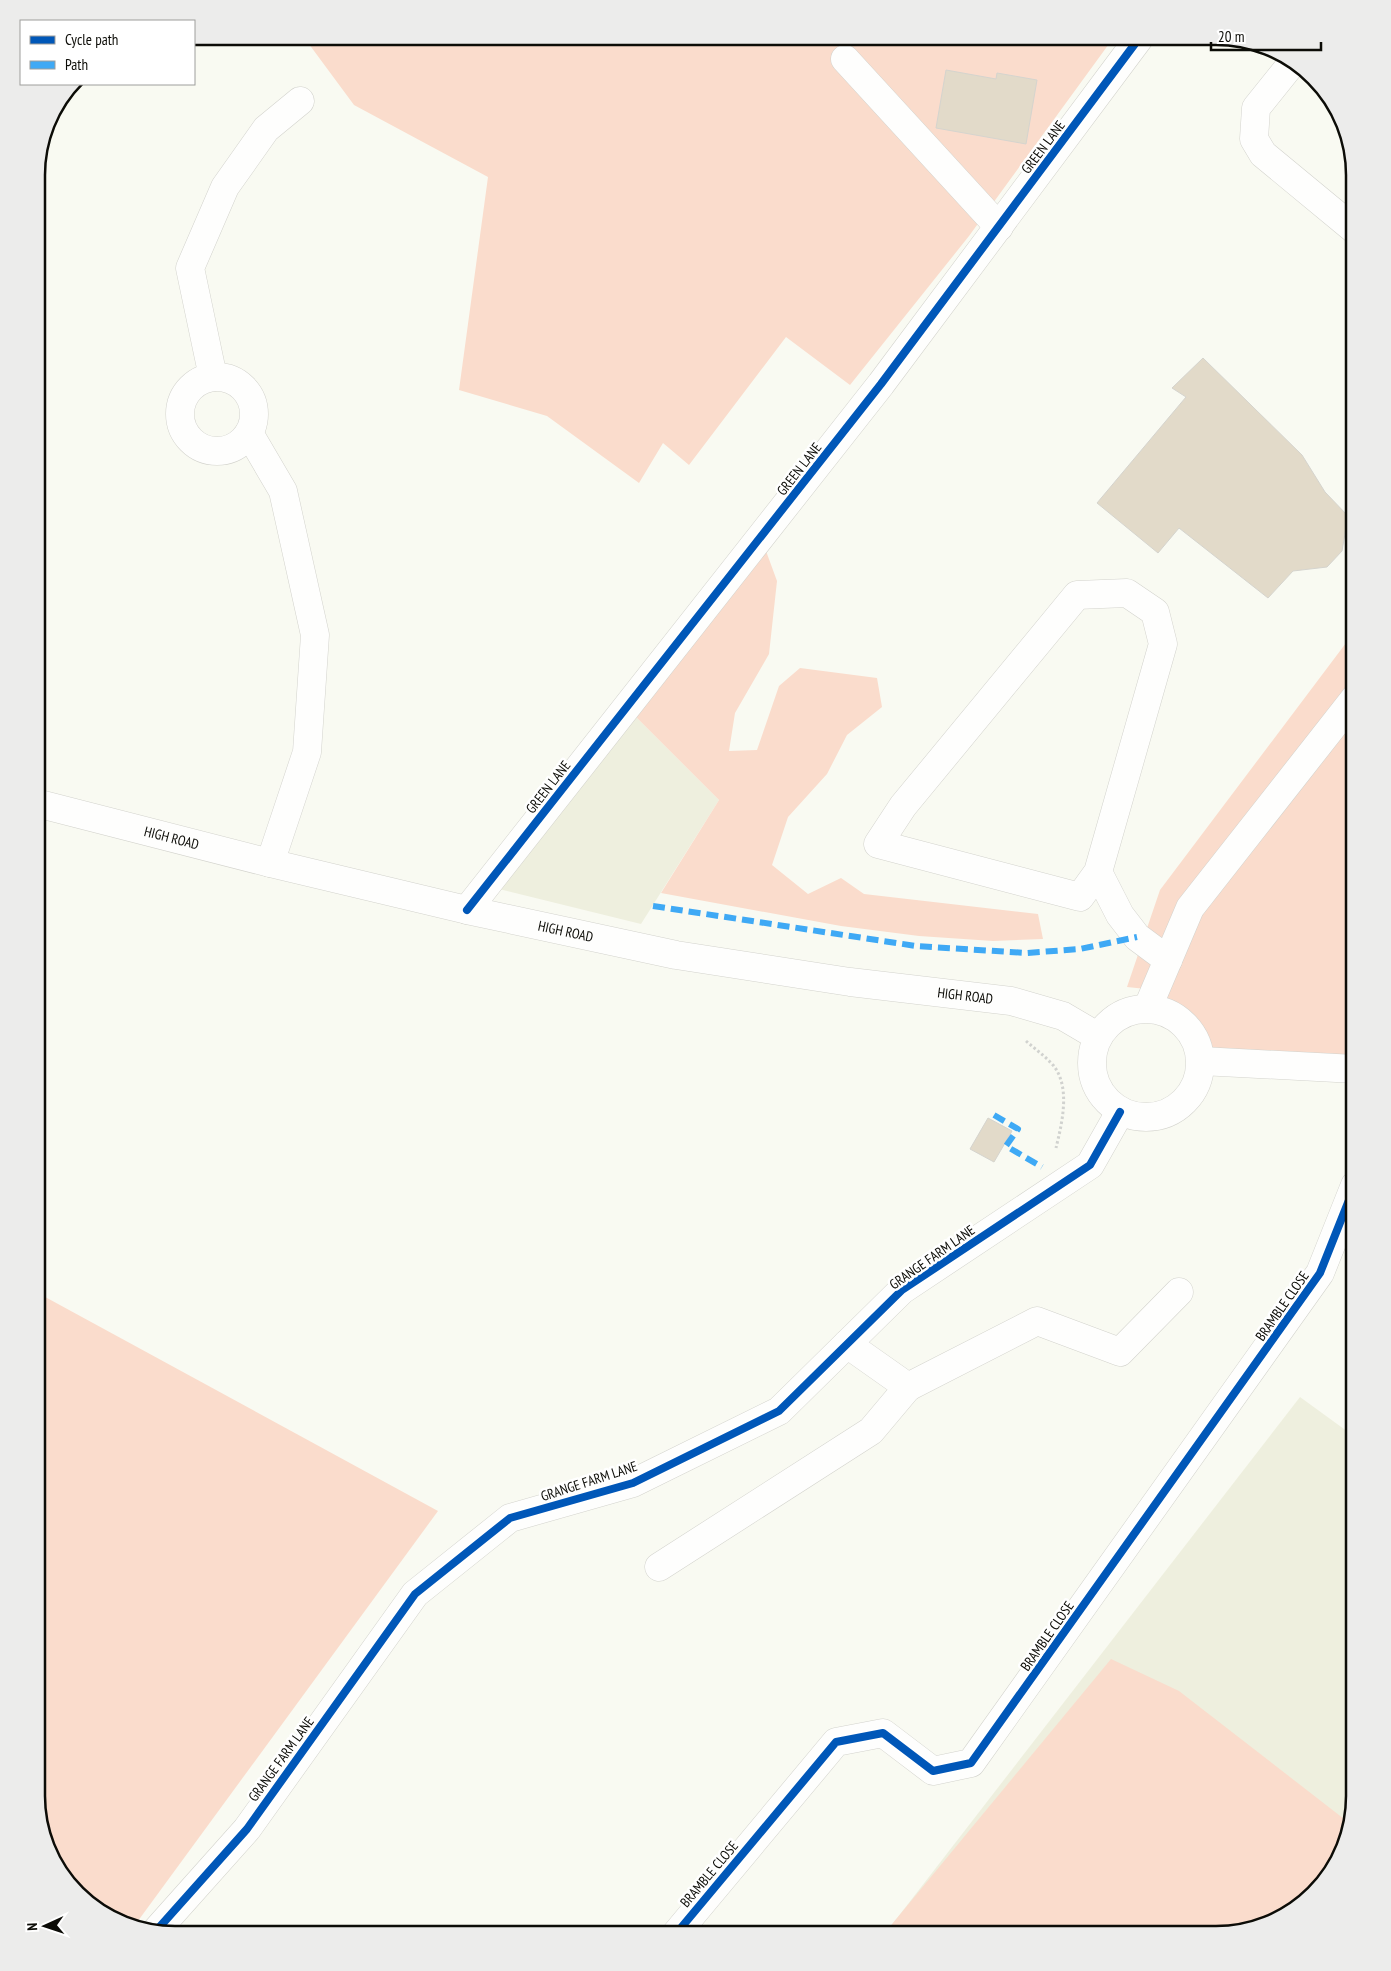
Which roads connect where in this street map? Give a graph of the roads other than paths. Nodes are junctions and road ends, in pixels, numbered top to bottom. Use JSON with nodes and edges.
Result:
{"nodes":[{"id":1,"x":1133,"y":45,"type":"edge"},
{"id":2,"x":845,"y":59,"type":"dead end"},
{"id":3,"x":1289,"y":67,"type":"edge"},
{"id":4,"x":300,"y":101,"type":"dead end"},
{"id":5,"x":1346,"y":223,"type":"edge"},
{"id":6,"x":999,"y":227,"type":"junction"},
{"id":7,"x":213,"y":377,"type":"junction"},
{"id":8,"x":249,"y":432,"type":"junction"},
{"id":9,"x":1346,"y":709,"type":"edge"},
{"id":10,"x":45,"y":805,"type":"edge"},
{"id":11,"x":270,"y":863,"type":"junction"},
{"id":12,"x":1098,"y":872,"type":"junction"},
{"id":13,"x":467,"y":910,"type":"junction"},
{"id":14,"x":1168,"y":960,"type":"junction"},
{"id":15,"x":1148,"y":1007,"type":"junction"},
{"id":16,"x":1097,"y":1036,"type":"junction"},
{"id":17,"x":1201,"y":1061,"type":"junction"},
{"id":18,"x":1346,"y":1068,"type":"edge"},
{"id":19,"x":1120,"y":1112,"type":"junction"},
{"id":20,"x":1346,"y":1208,"type":"edge"},
{"id":21,"x":1179,"y":1292,"type":"dead end"},
{"id":22,"x":847,"y":1344,"type":"junction"},
{"id":23,"x":908,"y":1387,"type":"junction"},
{"id":24,"x":659,"y":1567,"type":"dead end"},
{"id":25,"x":161,"y":1925,"type":"edge"},
{"id":26,"x":682,"y":1926,"type":"edge"}],
"edges":[{"from":1,"to":6,"type":"street","name":"GREEN LANE"},
{"from":2,"to":6,"type":"street"},
{"from":3,"to":5,"type":"street"},
{"from":4,"to":7,"type":"street"},
{"from":6,"to":13,"type":"street","name":"GREEN LANE"},
{"from":7,"to":8,"type":"street"},
{"from":7,"to":8,"type":"street"},
{"from":8,"to":11,"type":"street"},
{"from":9,"to":14,"type":"street"},
{"from":10,"to":11,"type":"street","name":"HIGH ROAD"},
{"from":11,"to":13,"type":"street","name":"HIGH ROAD"},
{"from":12,"to":12,"type":"street"},
{"from":12,"to":14,"type":"street"},
{"from":13,"to":16,"type":"street","name":"HIGH ROAD"},
{"from":14,"to":15,"type":"street"},
{"from":15,"to":16,"type":"street"},
{"from":15,"to":17,"type":"street"},
{"from":16,"to":19,"type":"street"},
{"from":17,"to":18,"type":"street"},
{"from":17,"to":19,"type":"street"},
{"from":19,"to":22,"type":"street","name":"GRANGE FARM LANE"},
{"from":20,"to":26,"type":"street","name":"BRAMBLE CLOSE"},
{"from":21,"to":23,"type":"street"},
{"from":22,"to":23,"type":"street"},
{"from":22,"to":25,"type":"street","name":"GRANGE FARM LANE"},
{"from":23,"to":24,"type":"street"}]}
